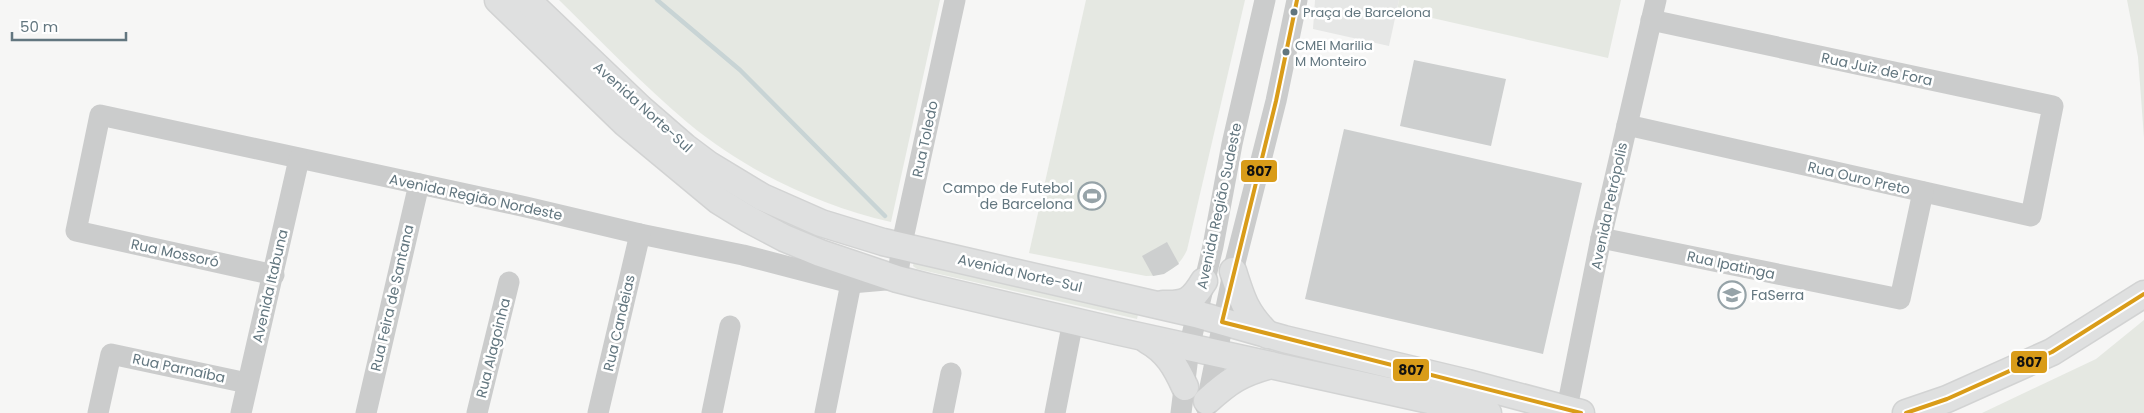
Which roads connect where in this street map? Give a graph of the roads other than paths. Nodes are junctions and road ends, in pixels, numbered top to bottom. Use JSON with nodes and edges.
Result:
{"nodes":[{"id":1,"x":498,"y":0,"type":"edge"},
{"id":2,"x":528,"y":0,"type":"edge"},
{"id":3,"x":955,"y":0,"type":"edge"},
{"id":4,"x":1265,"y":0,"type":"edge"},
{"id":5,"x":1297,"y":0,"type":"edge"},
{"id":6,"x":1654,"y":10,"type":"edge"},
{"id":7,"x":1243,"y":94,"type":"junction"},
{"id":8,"x":1276,"y":101,"type":"junction"},
{"id":9,"x":1627,"y":126,"type":"junction"},
{"id":10,"x":1232,"y":144,"type":"junction"},
{"id":11,"x":1263,"y":151,"type":"junction"},
{"id":12,"x":2045,"y":155,"type":"joint"},
{"id":13,"x":299,"y":159,"type":"junction"},
{"id":14,"x":419,"y":184,"type":"junction"},
{"id":15,"x":1923,"y":192,"type":"junction"},
{"id":16,"x":76,"y":231,"type":"joint"},
{"id":17,"x":640,"y":234,"type":"junction"},
{"id":18,"x":1601,"y":238,"type":"junction"},
{"id":19,"x":902,"y":246,"type":"junction"},
{"id":20,"x":1233,"y":271,"type":"junction"},
{"id":21,"x":274,"y":275,"type":"junction"},
{"id":22,"x":897,"y":279,"type":"junction"},
{"id":23,"x":1204,"y":281,"type":"junction"},
{"id":24,"x":509,"y":282,"type":"dead end"},
{"id":25,"x":851,"y":283,"type":"junction"},
{"id":26,"x":2144,"y":294,"type":"edge"},
{"id":27,"x":1154,"y":304,"type":"junction"},
{"id":28,"x":2144,"y":307,"type":"edge"},
{"id":29,"x":1196,"y":314,"type":"junction"},
{"id":30,"x":1073,"y":321,"type":"junction"},
{"id":31,"x":1222,"y":322,"type":"junction"},
{"id":32,"x":730,"y":326,"type":"dead end"},
{"id":33,"x":1268,"y":335,"type":"junction"},
{"id":34,"x":1142,"y":337,"type":"junction"},
{"id":35,"x":1189,"y":348,"type":"junction"},
{"id":36,"x":1216,"y":352,"type":"junction"},
{"id":37,"x":1271,"y":365,"type":"junction"},
{"id":38,"x":951,"y":372,"type":"dead end"},
{"id":39,"x":247,"y":383,"type":"junction"},
{"id":40,"x":1185,"y":387,"type":"junction"},
{"id":41,"x":1206,"y":407,"type":"edge"},
{"id":42,"x":1456,"y":409,"type":"edge"},
{"id":43,"x":1572,"y":412,"type":"edge"},
{"id":44,"x":98,"y":413,"type":"edge"},
{"id":45,"x":241,"y":413,"type":"edge"},
{"id":46,"x":366,"y":413,"type":"edge"},
{"id":47,"x":477,"y":413,"type":"edge"},
{"id":48,"x":598,"y":413,"type":"edge"},
{"id":49,"x":712,"y":413,"type":"edge"},
{"id":50,"x":825,"y":413,"type":"edge"},
{"id":51,"x":943,"y":413,"type":"edge"},
{"id":52,"x":1055,"y":413,"type":"edge"},
{"id":53,"x":1181,"y":413,"type":"edge"},
{"id":54,"x":1488,"y":413,"type":"edge"},
{"id":55,"x":1906,"y":413,"type":"edge"},
{"id":56,"x":1944,"y":413,"type":"edge"}],
"edges":[{"from":1,"to":22,"type":"main road","name":"Avenida Norte-Sul"},
{"from":2,"to":19,"type":"main road","name":"Avenida Norte-Sul"},
{"from":3,"to":19,"type":"street","name":"Rua Toledo"},
{"from":4,"to":7,"type":"street","name":"Avenida Região Sudeste"},
{"from":5,"to":8,"type":"street","name":"Avenida Região Sudeste"},
{"from":6,"to":9,"type":"street","name":"Avenida Petrópolis"},
{"from":6,"to":12,"type":"street","name":"Rua Juiz de Fora"},
{"from":7,"to":8,"type":"street"},
{"from":7,"to":10,"type":"street","name":"Avenida Região Sudeste"},
{"from":8,"to":11,"type":"street","name":"Avenida Região Sudeste"},
{"from":9,"to":15,"type":"street","name":"Rua Ouro Preto"},
{"from":9,"to":18,"type":"street","name":"Avenida Petrópolis"},
{"from":10,"to":11,"type":"street"},
{"from":10,"to":23,"type":"street","name":"Avenida Região Sudeste"},
{"from":11,"to":20,"type":"street","name":"Avenida Região Sudeste"},
{"from":12,"to":15,"type":"street","name":"Rua Ouro Preto"},
{"from":13,"to":14,"type":"street","name":"Avenida Região Nordeste"},
{"from":13,"to":16,"type":"street","name":"Avenida Região Nordeste"},
{"from":13,"to":21,"type":"street","name":"Avenida Itabuna"},
{"from":14,"to":17,"type":"street","name":"Avenida Região Nordeste"},
{"from":14,"to":46,"type":"street","name":"Rua Feira de Santana"},
{"from":15,"to":18,"type":"street","name":"Rua Ipatinga"},
{"from":16,"to":21,"type":"street","name":"Rua Mossoró"},
{"from":17,"to":25,"type":"street","name":"Avenida Região Nordeste"},
{"from":17,"to":48,"type":"street","name":"Rua Candeias"},
{"from":18,"to":43,"type":"street","name":"Avenida Petrópolis"},
{"from":19,"to":22,"type":"street","name":"Rua Toledo"},
{"from":19,"to":27,"type":"main road","name":"Avenida Norte-Sul"},
{"from":20,"to":31,"type":"street","name":"Avenida Região Sudeste"},
{"from":20,"to":33,"type":"main road"},
{"from":21,"to":39,"type":"street","name":"Avenida Itabuna"},
{"from":22,"to":25,"type":"street","name":"Avenida Região Nordeste"},
{"from":22,"to":30,"type":"main road","name":"Avenida Norte-Sul"},
{"from":23,"to":27,"type":"main road"},
{"from":23,"to":29,"type":"street","name":"Avenida Região Sudeste"},
{"from":24,"to":47,"type":"street","name":"Rua Alagoinha"},
{"from":25,"to":50,"type":"street"},
{"from":26,"to":55,"type":"main road"},
{"from":27,"to":29,"type":"main road","name":"Avenida Norte-Sul"},
{"from":28,"to":56,"type":"main road"},
{"from":29,"to":31,"type":"main road","name":"Avenida Norte-Sul"},
{"from":29,"to":35,"type":"street","name":"Avenida Região Sudeste"},
{"from":30,"to":34,"type":"main road","name":"Avenida Norte-Sul"},
{"from":30,"to":52,"type":"street"},
{"from":31,"to":33,"type":"main road","name":"Avenida Norte-Sul"},
{"from":31,"to":36,"type":"street","name":"Avenida Região Sudeste"},
{"from":32,"to":49,"type":"street"},
{"from":33,"to":43,"type":"main road","name":"Avenida Norte-Sul"},
{"from":34,"to":35,"type":"main road","name":"Avenida Norte-Sul"},
{"from":34,"to":40,"type":"main road"},
{"from":35,"to":36,"type":"main road","name":"Avenida Norte-Sul"},
{"from":35,"to":40,"type":"street","name":"Avenida Região Sudeste"},
{"from":36,"to":37,"type":"main road","name":"Avenida Norte-Sul"},
{"from":36,"to":41,"type":"street","name":"Avenida Região Sudeste"},
{"from":37,"to":41,"type":"main road"},
{"from":37,"to":42,"type":"main road","name":"Avenida Norte-Sul"},
{"from":38,"to":51,"type":"street"},
{"from":39,"to":44,"type":"street","name":"Rua Parnaíba"},
{"from":39,"to":45,"type":"street","name":"Avenida Itabuna"},
{"from":40,"to":53,"type":"street","name":"Avenida Região Sudeste"},
{"from":42,"to":54,"type":"main road","name":"Avenida Norte-Sul"}]}
